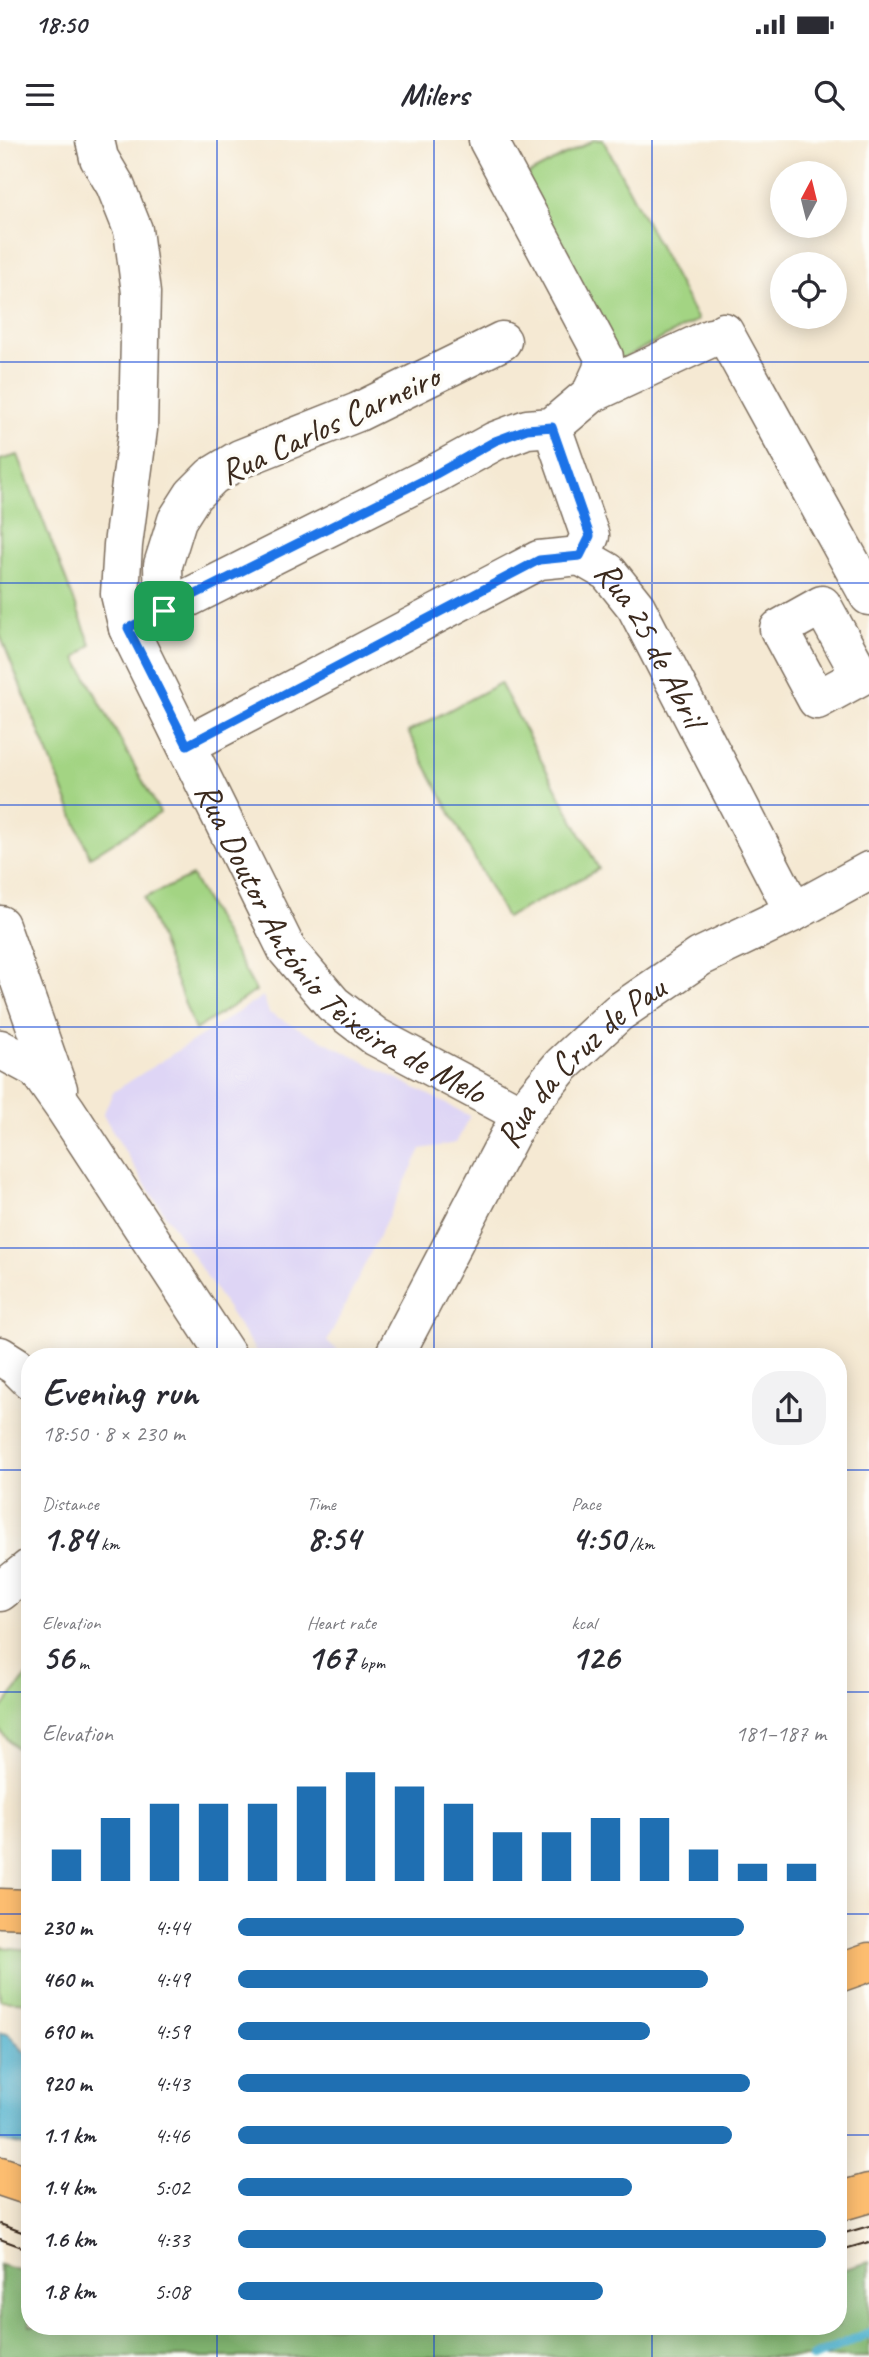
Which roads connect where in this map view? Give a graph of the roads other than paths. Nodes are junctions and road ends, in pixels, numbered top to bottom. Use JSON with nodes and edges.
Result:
{"nodes":[{"id":1,"x":95,"y":140,"type":"edge"},
{"id":2,"x":488,"y":140,"type":"edge"},
{"id":3,"x":502,"y":341,"type":"dead end"},
{"id":4,"x":591,"y":394,"type":"junction"},
{"id":5,"x":552,"y":427,"type":"junction"},
{"id":6,"x":580,"y":556,"type":"junction"},
{"id":7,"x":869,"y":596,"type":"edge"},
{"id":8,"x":164,"y":611,"type":"junction"},
{"id":9,"x":128,"y":628,"type":"junction"},
{"id":10,"x":187,"y":745,"type":"junction"},
{"id":11,"x":869,"y":871,"type":"edge"},
{"id":12,"x":794,"y":912,"type":"junction"},
{"id":13,"x":0,"y":925,"type":"edge"},
{"id":14,"x":0,"y":1009,"type":"edge"},
{"id":15,"x":37,"y":1027,"type":"junction"},
{"id":16,"x":0,"y":1049,"type":"edge"},
{"id":17,"x":66,"y":1110,"type":"junction"},
{"id":18,"x":521,"y":1114,"type":"junction"},
{"id":19,"x":222,"y":1348,"type":"edge"},
{"id":20,"x":398,"y":1348,"type":"edge"},
{"id":21,"x":0,"y":1356,"type":"edge"},
{"id":22,"x":21,"y":1371,"type":"edge"},
{"id":23,"x":21,"y":1575,"type":"edge"},
{"id":24,"x":0,"y":1592,"type":"edge"},
{"id":25,"x":0,"y":1908,"type":"edge"},
{"id":26,"x":21,"y":1909,"type":"edge"},
{"id":27,"x":869,"y":1962,"type":"edge"},
{"id":28,"x":847,"y":1970,"type":"edge"},
{"id":29,"x":869,"y":2193,"type":"edge"},
{"id":30,"x":847,"y":2199,"type":"edge"}],
"edges":[{"from":1,"to":9,"type":"street","name":"Rua Doutor António Teixeira de Melo"},
{"from":2,"to":4,"type":"street"},
{"from":3,"to":8,"type":"street","name":"Rua Carlos Carneiro"},
{"from":4,"to":5,"type":"street"},
{"from":4,"to":7,"type":"street"},
{"from":5,"to":6,"type":"street"},
{"from":5,"to":8,"type":"street"},
{"from":6,"to":10,"type":"street","name":"Rua 25 de Abril"},
{"from":6,"to":12,"type":"street","name":"Rua 25 de Abril"},
{"from":8,"to":9,"type":"street"},
{"from":9,"to":10,"type":"street","name":"Rua Doutor António Teixeira de Melo"},
{"from":10,"to":18,"type":"street","name":"Rua Doutor António Teixeira de Melo"},
{"from":11,"to":12,"type":"street","name":"Rua da Cruz de Pau"},
{"from":12,"to":18,"type":"street","name":"Rua da Cruz de Pau"},
{"from":13,"to":15,"type":"street"},
{"from":14,"to":15,"type":"street"},
{"from":15,"to":17,"type":"street"},
{"from":16,"to":17,"type":"street"},
{"from":17,"to":19,"type":"street"},
{"from":18,"to":20,"type":"street","name":"Rua da Cruz de Pau"},
{"from":21,"to":22,"type":"street"},
{"from":23,"to":24,"type":"street"},
{"from":25,"to":26,"type":"main road"},
{"from":27,"to":28,"type":"main road"},
{"from":29,"to":30,"type":"main road"}]}
